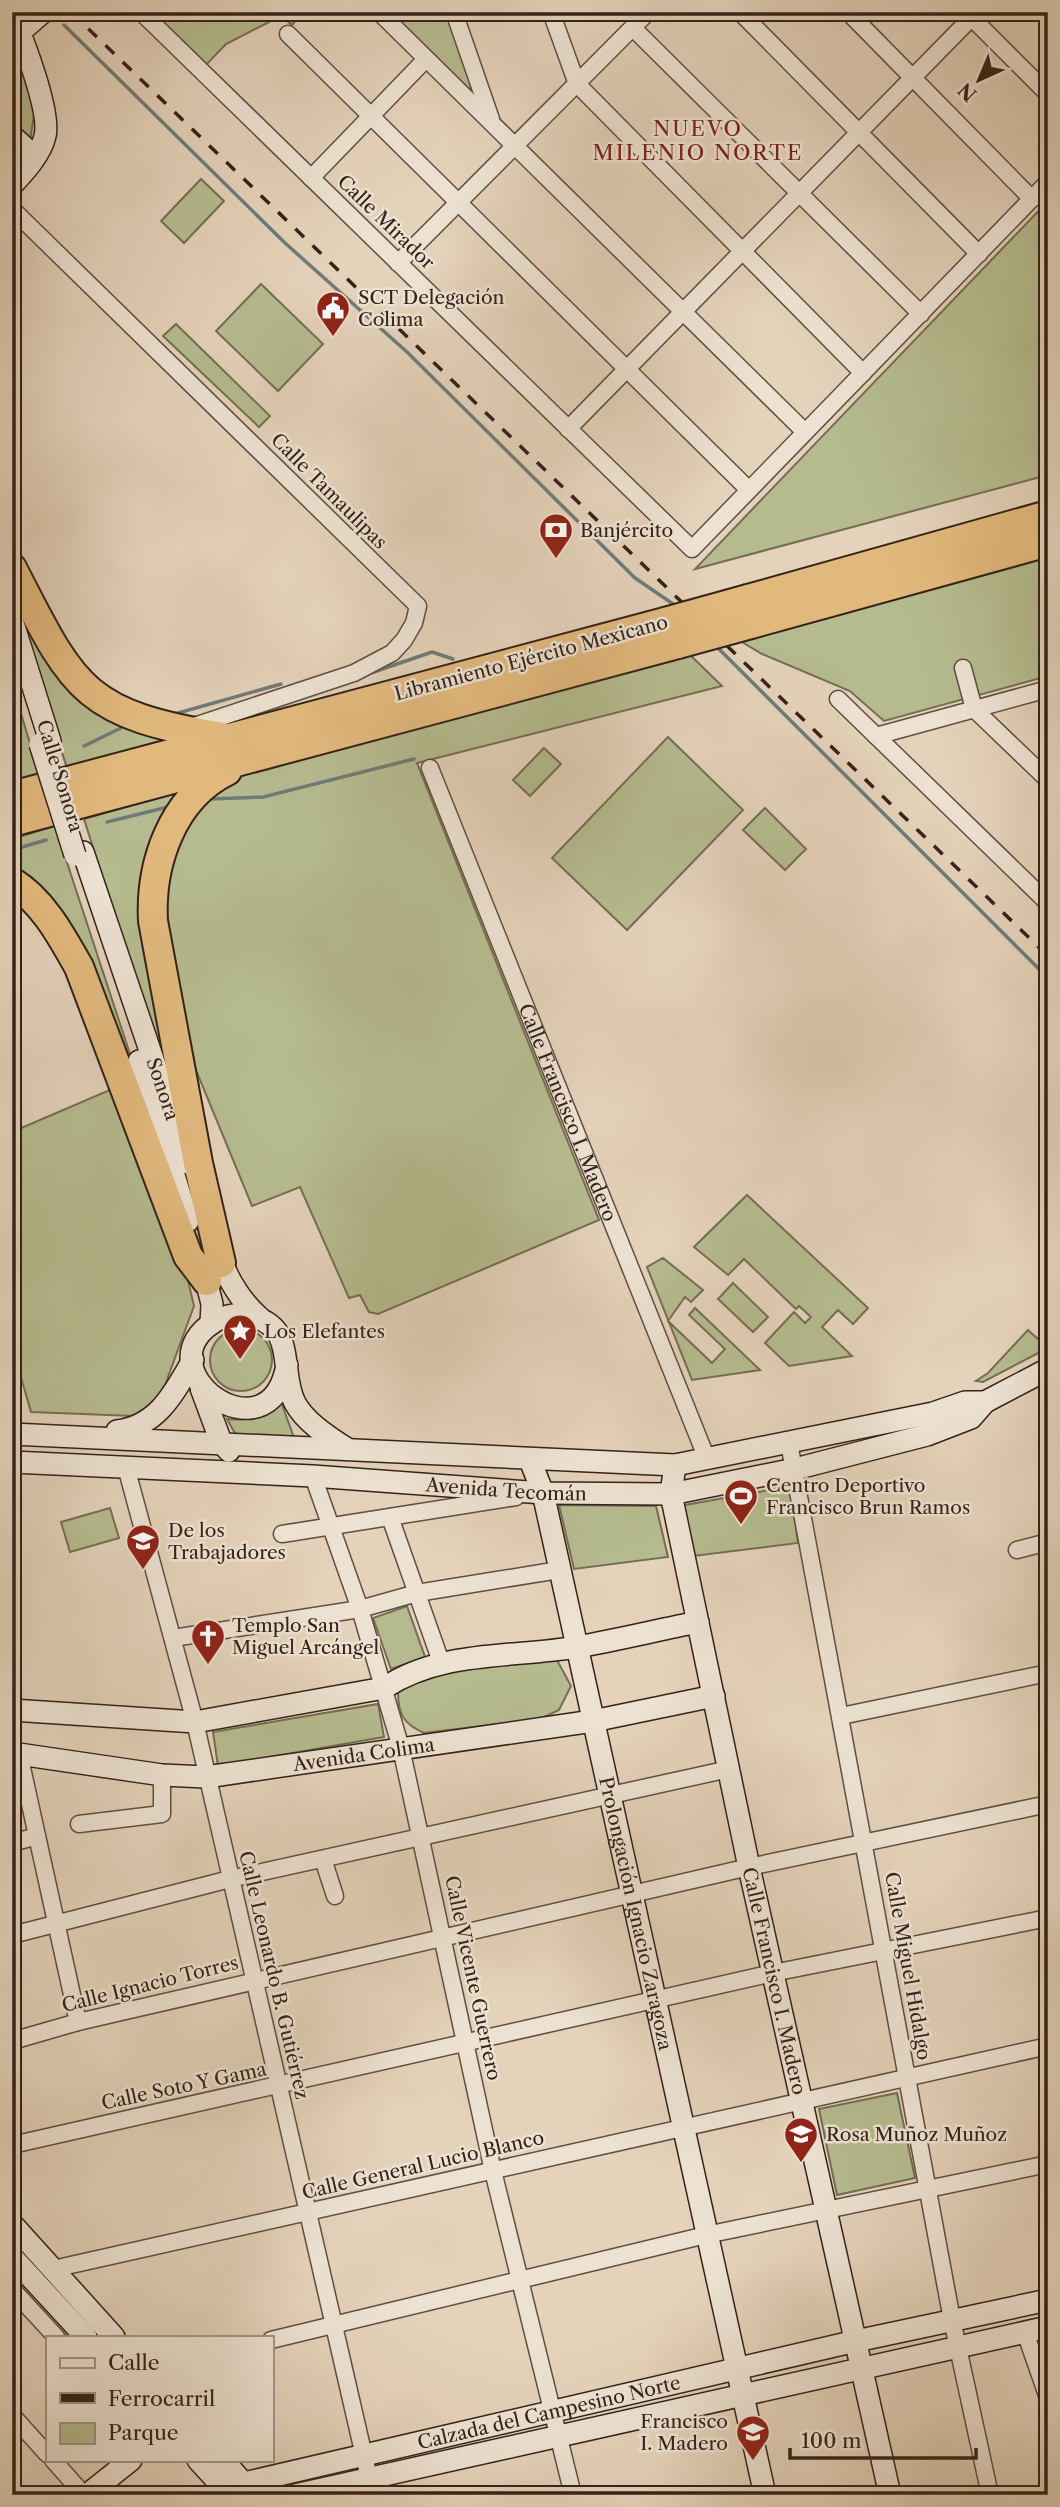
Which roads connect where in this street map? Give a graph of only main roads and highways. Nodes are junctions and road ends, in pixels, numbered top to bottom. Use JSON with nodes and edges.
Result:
{"nodes":[{"id":1,"x":1048,"y":515,"type":"edge"},
{"id":2,"x":1048,"y":542,"type":"edge"},
{"id":3,"x":12,"y":568,"type":"edge"},
{"id":4,"x":750,"y":611,"type":"junction"},
{"id":5,"x":246,"y":748,"type":"junction"},
{"id":6,"x":16,"y":815,"type":"edge"},
{"id":7,"x":12,"y":882,"type":"edge"}],
"edges":[{"from":1,"to":4,"type":"highway","name":"Libramiento Ejército Mexicano"},
{"from":2,"to":4,"type":"highway","name":"Libramiento Ejército Mexicano"},
{"from":3,"to":5,"type":"highway"},
{"from":4,"to":5,"type":"highway","name":"Libramiento Ejército Mexicano","bridge":true},
{"from":5,"to":6,"type":"highway","name":"Libramiento Ejército Mexicano"},
{"from":5,"to":7,"type":"highway"}]}
